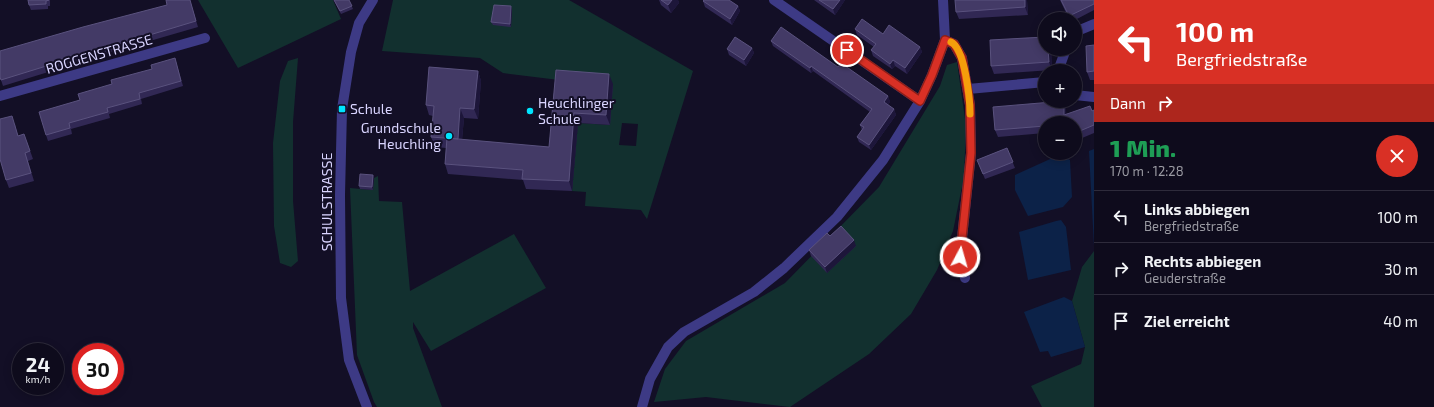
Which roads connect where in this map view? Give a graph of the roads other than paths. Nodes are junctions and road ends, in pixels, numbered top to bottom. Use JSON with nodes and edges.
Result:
{"nodes":[{"id":1,"x":373,"y":0,"type":"edge"},
{"id":2,"x":774,"y":0,"type":"edge"},
{"id":3,"x":943,"y":0,"type":"edge"},
{"id":4,"x":1094,"y":24,"type":"edge"},
{"id":5,"x":1082,"y":29,"type":"edge"},
{"id":6,"x":205,"y":38,"type":"dead end"},
{"id":7,"x":945,"y":40,"type":"junction"},
{"id":8,"x":1038,"y":83,"type":"edge"},
{"id":9,"x":968,"y":89,"type":"junction"},
{"id":10,"x":0,"y":96,"type":"edge"},
{"id":11,"x":1082,"y":96,"type":"edge"},
{"id":12,"x":1094,"y":97,"type":"edge"},
{"id":13,"x":920,"y":101,"type":"junction"},
{"id":14,"x":965,"y":278,"type":"dead end"},
{"id":15,"x":367,"y":407,"type":"edge"},
{"id":16,"x":642,"y":407,"type":"edge"}],
"edges":[{"from":1,"to":15,"type":"street","name":"SCHULSTRASSE"},
{"from":2,"to":13,"type":"street"},
{"from":3,"to":7,"type":"street"},
{"from":4,"to":5,"type":"street"},
{"from":6,"to":10,"type":"street","name":"ROGGENSTRASSE"},
{"from":7,"to":9,"type":"street"},
{"from":7,"to":13,"type":"street"},
{"from":8,"to":9,"type":"street"},
{"from":9,"to":14,"type":"street"},
{"from":11,"to":12,"type":"street"},
{"from":13,"to":16,"type":"street"}]}
